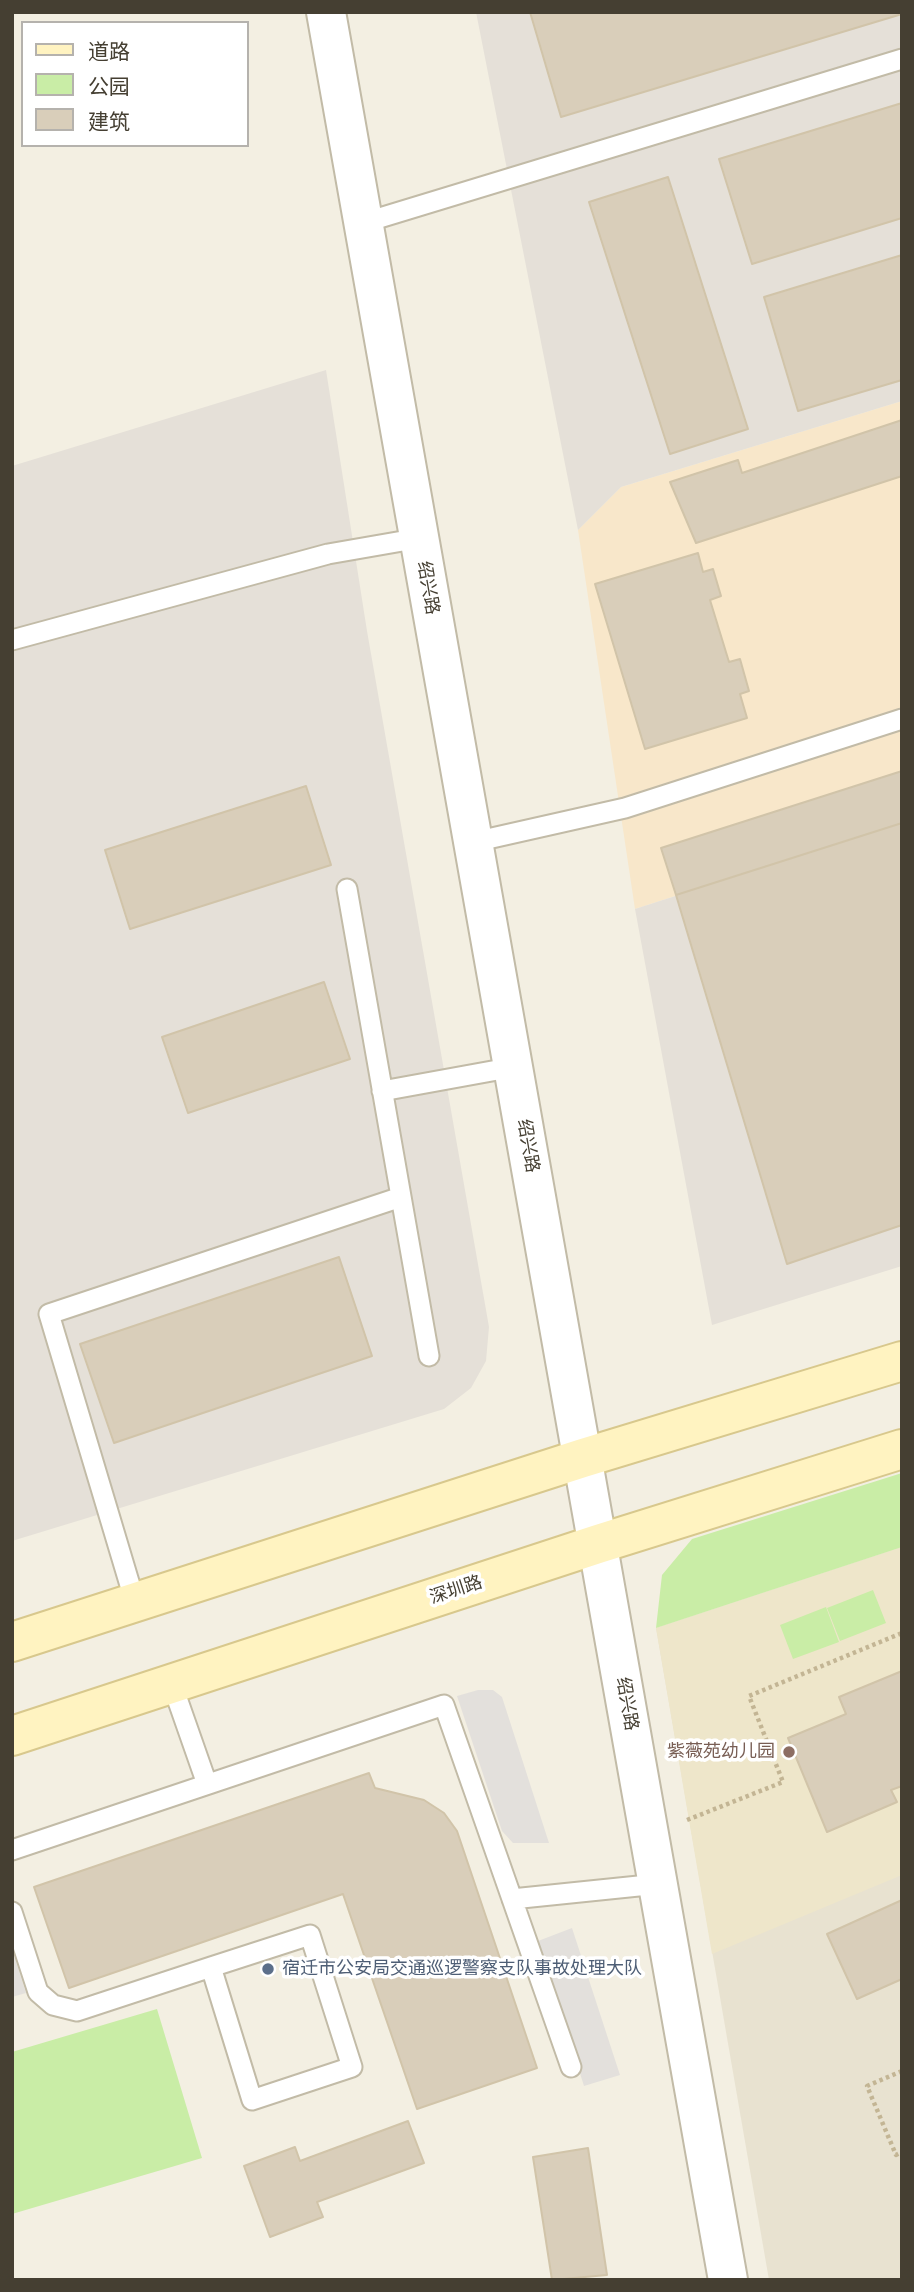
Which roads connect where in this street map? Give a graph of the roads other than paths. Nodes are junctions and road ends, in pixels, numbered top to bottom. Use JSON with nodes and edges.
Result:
{"nodes":[{"id":1,"x":326,"y":12,"type":"edge"},
{"id":2,"x":902,"y":58,"type":"edge"},
{"id":3,"x":363,"y":223,"type":"junction"},
{"id":4,"x":420,"y":538,"type":"junction"},
{"id":5,"x":12,"y":640,"type":"edge"},
{"id":6,"x":902,"y":719,"type":"edge"},
{"id":7,"x":474,"y":842,"type":"junction"},
{"id":8,"x":347,"y":889,"type":"dead end"},
{"id":9,"x":514,"y":1067,"type":"junction"},
{"id":10,"x":382,"y":1091,"type":"junction"},
{"id":11,"x":401,"y":1197,"type":"junction"},
{"id":12,"x":429,"y":1356,"type":"dead end"},
{"id":13,"x":902,"y":1361,"type":"edge"},
{"id":14,"x":902,"y":1449,"type":"edge"},
{"id":15,"x":583,"y":1458,"type":"junction"},
{"id":16,"x":598,"y":1544,"type":"junction"},
{"id":17,"x":135,"y":1602,"type":"junction"},
{"id":18,"x":12,"y":1642,"type":"edge"},
{"id":19,"x":172,"y":1684,"type":"junction"},
{"id":20,"x":12,"y":1736,"type":"edge"},
{"id":21,"x":206,"y":1784,"type":"junction"},
{"id":22,"x":12,"y":1850,"type":"edge"},
{"id":23,"x":658,"y":1884,"type":"junction"},
{"id":24,"x":512,"y":1899,"type":"junction"},
{"id":25,"x":12,"y":1913,"type":"edge"},
{"id":26,"x":211,"y":1967,"type":"junction"},
{"id":27,"x":571,"y":2067,"type":"dead end"},
{"id":28,"x":722,"y":2279,"type":"edge"}],
"edges":[{"from":1,"to":3,"type":"street","name":"绍兴路"},
{"from":2,"to":3,"type":"lane"},
{"from":3,"to":4,"type":"street","name":"绍兴路"},
{"from":4,"to":5,"type":"lane"},
{"from":4,"to":7,"type":"street","name":"绍兴路"},
{"from":6,"to":7,"type":"lane"},
{"from":7,"to":9,"type":"street","name":"绍兴路"},
{"from":8,"to":10,"type":"lane"},
{"from":9,"to":10,"type":"lane"},
{"from":9,"to":15,"type":"street","name":"绍兴路"},
{"from":10,"to":11,"type":"lane"},
{"from":11,"to":12,"type":"lane"},
{"from":11,"to":17,"type":"lane"},
{"from":13,"to":15,"type":"street"},
{"from":14,"to":16,"type":"street","name":"深圳路"},
{"from":15,"to":16,"type":"street","name":"绍兴路"},
{"from":15,"to":17,"type":"street"},
{"from":16,"to":19,"type":"street","name":"深圳路"},
{"from":16,"to":23,"type":"street","name":"绍兴路"},
{"from":17,"to":18,"type":"street"},
{"from":19,"to":20,"type":"street","name":"深圳路"},
{"from":19,"to":21,"type":"lane"},
{"from":21,"to":22,"type":"lane"},
{"from":21,"to":24,"type":"lane"},
{"from":23,"to":24,"type":"lane"},
{"from":23,"to":28,"type":"street","name":"绍兴路"},
{"from":24,"to":27,"type":"lane"},
{"from":25,"to":26,"type":"lane"},
{"from":26,"to":26,"type":"lane"}]}
